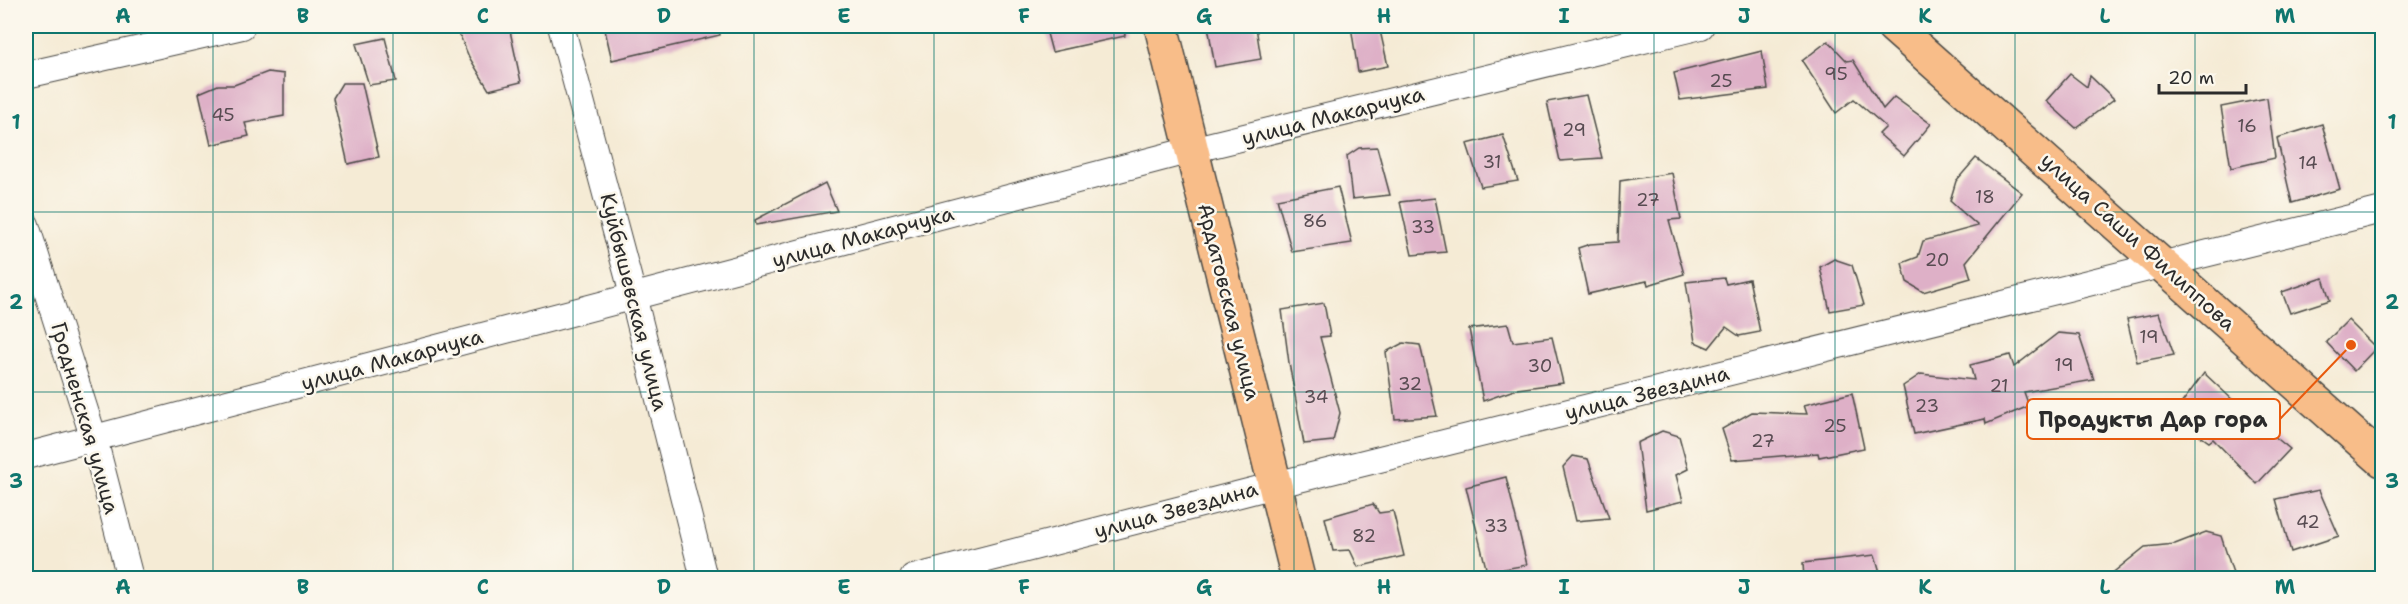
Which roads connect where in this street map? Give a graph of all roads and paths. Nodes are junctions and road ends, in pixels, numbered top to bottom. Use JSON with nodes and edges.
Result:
{"nodes":[{"id":1,"x":242,"y":26,"type":"edge"},
{"id":2,"x":561,"y":26,"type":"edge"},
{"id":3,"x":1161,"y":26,"type":"edge"},
{"id":4,"x":1701,"y":26,"type":"edge"},
{"id":5,"x":1893,"y":26,"type":"edge"},
{"id":6,"x":26,"y":75,"type":"edge"},
{"id":7,"x":1191,"y":150,"type":"junction"},
{"id":8,"x":2382,"y":210,"type":"edge"},
{"id":9,"x":26,"y":225,"type":"edge"},
{"id":10,"x":2165,"y":265,"type":"junction"},
{"id":11,"x":633,"y":297,"type":"junction"},
{"id":12,"x":93,"y":439,"type":"junction"},
{"id":13,"x":26,"y":456,"type":"edge"},
{"id":14,"x":2382,"y":460,"type":"edge"},
{"id":15,"x":1275,"y":485,"type":"junction"},
{"id":16,"x":130,"y":579,"type":"edge"},
{"id":17,"x":704,"y":579,"type":"edge"},
{"id":18,"x":913,"y":579,"type":"edge"},
{"id":19,"x":1298,"y":579,"type":"edge"}],
"edges":[{"from":1,"to":6,"type":"street"},
{"from":2,"to":11,"type":"street","name":"Куйбышевская улица"},
{"from":3,"to":7,"type":"highway","name":"Ардатовская улица"},
{"from":4,"to":7,"type":"street","name":"улица Макарчука"},
{"from":5,"to":10,"type":"highway","name":"улица Саши Филиппова"},
{"from":7,"to":11,"type":"street","name":"улица Макарчука"},
{"from":7,"to":15,"type":"highway","name":"Ардатовская улица"},
{"from":8,"to":10,"type":"street","name":"улица Звездина"},
{"from":9,"to":12,"type":"street","name":"Гродненская улица"},
{"from":10,"to":14,"type":"highway","name":"улица Саши Филиппова"},
{"from":10,"to":15,"type":"street","name":"улица Звездина"},
{"from":11,"to":12,"type":"street","name":"улица Макарчука"},
{"from":11,"to":17,"type":"street","name":"Куйбышевская улица"},
{"from":12,"to":13,"type":"street","name":"улица Макарчука"},
{"from":12,"to":16,"type":"street","name":"Гродненская улица"},
{"from":15,"to":18,"type":"street","name":"улица Звездина"},
{"from":15,"to":19,"type":"highway","name":"Ардатовская улица"}]}
